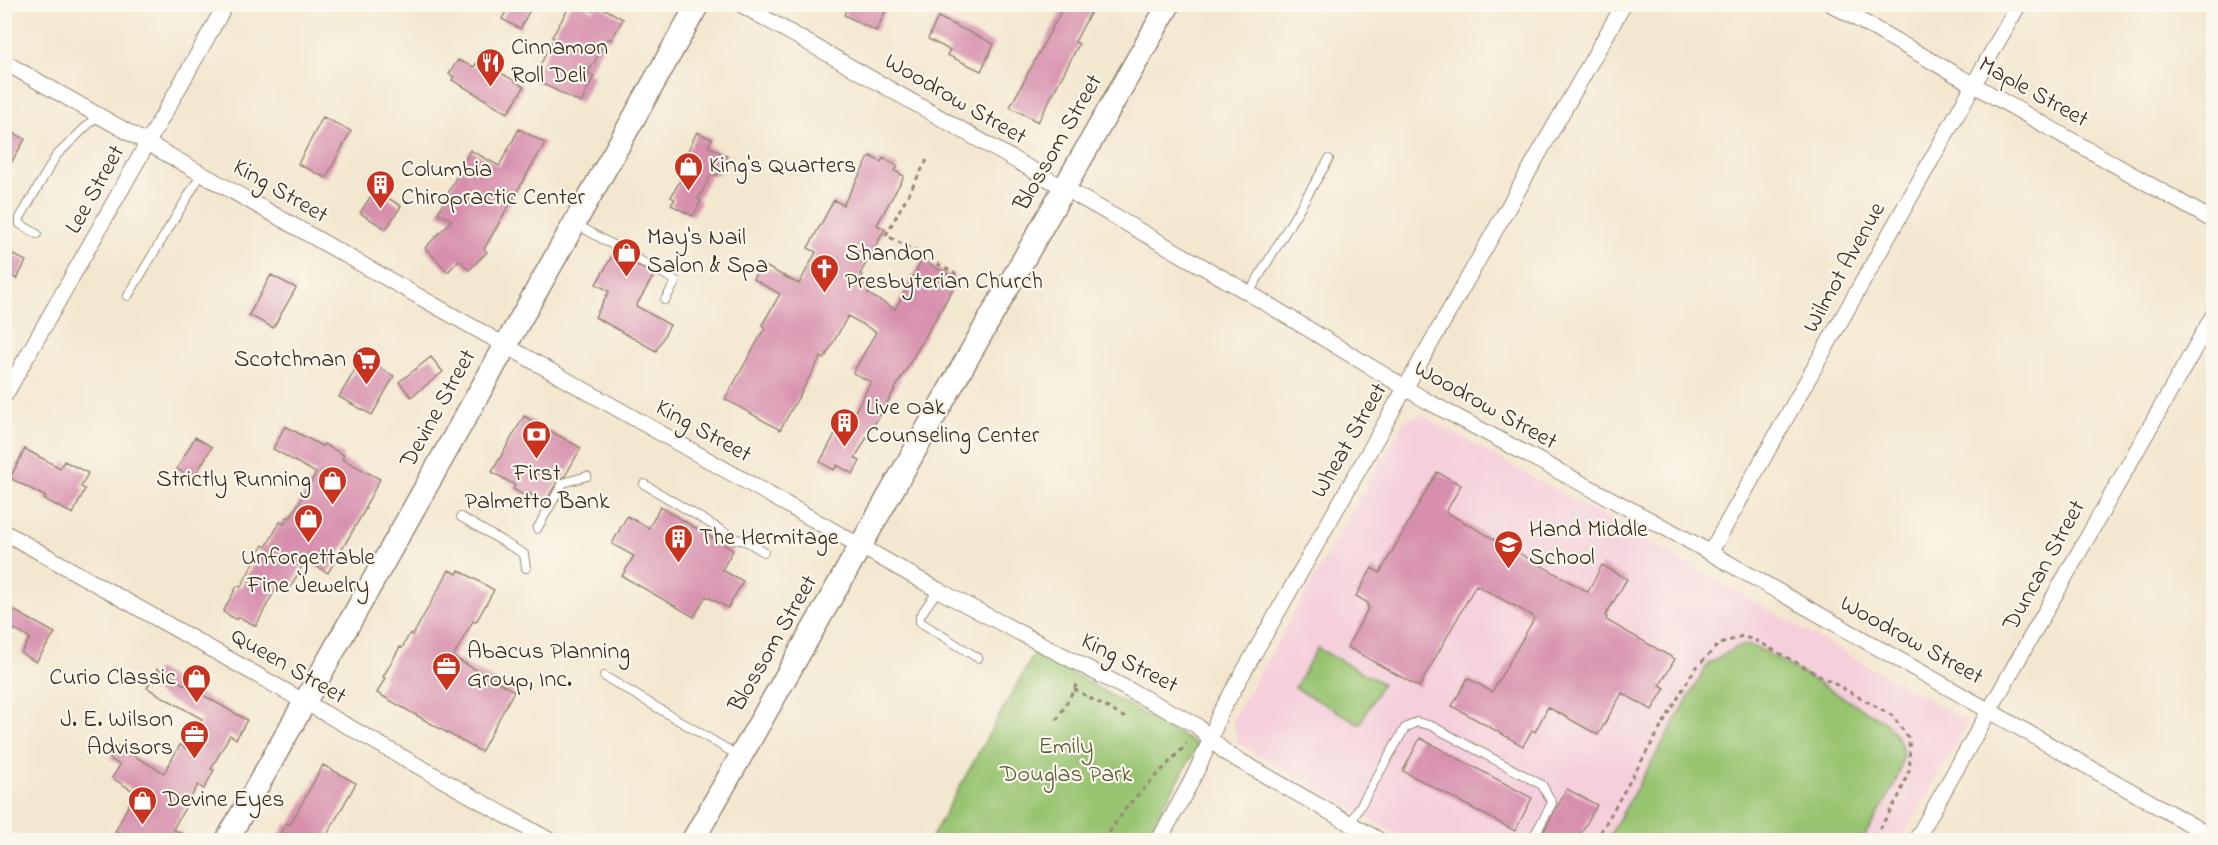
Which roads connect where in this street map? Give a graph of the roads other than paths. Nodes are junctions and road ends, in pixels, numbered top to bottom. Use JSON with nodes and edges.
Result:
{"nodes":[{"id":1,"x":226,"y":4,"type":"edge"},
{"id":2,"x":698,"y":4,"type":"edge"},
{"id":3,"x":740,"y":4,"type":"edge"},
{"id":4,"x":1169,"y":4,"type":"edge"},
{"id":5,"x":1624,"y":4,"type":"edge"},
{"id":6,"x":1831,"y":4,"type":"edge"},
{"id":7,"x":2019,"y":4,"type":"edge"},
{"id":8,"x":4,"y":62,"type":"edge"},
{"id":9,"x":1974,"y":86,"type":"junction"},
{"id":10,"x":98,"y":115,"type":"junction"},
{"id":11,"x":148,"y":143,"type":"junction"},
{"id":12,"x":1329,"y":159,"type":"dead end"},
{"id":13,"x":202,"y":173,"type":"junction"},
{"id":14,"x":1065,"y":188,"type":"junction"},
{"id":15,"x":2214,"y":221,"type":"edge"},
{"id":16,"x":575,"y":224,"type":"junction"},
{"id":17,"x":37,"y":234,"type":"dead end"},
{"id":18,"x":1249,"y":293,"type":"junction"},
{"id":19,"x":128,"y":296,"type":"dead end"},
{"id":20,"x":665,"y":300,"type":"dead end"},
{"id":21,"x":2214,"y":314,"type":"edge"},
{"id":22,"x":506,"y":346,"type":"junction"},
{"id":23,"x":1406,"y":389,"type":"junction"},
{"id":24,"x":4,"y":397,"type":"edge"},
{"id":25,"x":587,"y":476,"type":"dead end"},
{"id":26,"x":644,"y":484,"type":"dead end"},
{"id":27,"x":461,"y":517,"type":"dead end"},
{"id":28,"x":537,"y":529,"type":"dead end"},
{"id":29,"x":4,"y":532,"type":"edge"},
{"id":30,"x":860,"y":546,"type":"junction"},
{"id":31,"x":764,"y":552,"type":"dead end"},
{"id":32,"x":1710,"y":553,"type":"junction"},
{"id":33,"x":526,"y":568,"type":"dead end"},
{"id":34,"x":938,"y":590,"type":"junction"},
{"id":35,"x":978,"y":658,"type":"dead end"},
{"id":36,"x":604,"y":676,"type":"dead end"},
{"id":37,"x":305,"y":702,"type":"junction"},
{"id":38,"x":1989,"y":711,"type":"junction"},
{"id":39,"x":1212,"y":740,"type":"junction"},
{"id":40,"x":740,"y":757,"type":"junction"},
{"id":41,"x":1350,"y":825,"type":"junction"},
{"id":42,"x":2214,"y":838,"type":"edge"},
{"id":43,"x":227,"y":840,"type":"edge"},
{"id":44,"x":549,"y":840,"type":"edge"},
{"id":45,"x":693,"y":840,"type":"edge"},
{"id":46,"x":1159,"y":840,"type":"edge"},
{"id":47,"x":1378,"y":840,"type":"edge"},
{"id":48,"x":1532,"y":840,"type":"edge"},
{"id":49,"x":1916,"y":840,"type":"edge"}],
"edges":[{"from":1,"to":11,"type":"street","name":"Lee Street"},
{"from":2,"to":16,"type":"street","name":"Devine Street"},
{"from":3,"to":14,"type":"street","name":"Woodrow Street"},
{"from":4,"to":14,"type":"street","name":"Blossom Street"},
{"from":5,"to":23,"type":"street","name":"Wheat Street"},
{"from":6,"to":9,"type":"street","name":"Maple Street"},
{"from":7,"to":9,"type":"street","name":"Wilmot Avenue"},
{"from":8,"to":10,"type":"street","name":"King Street"},
{"from":9,"to":15,"type":"street","name":"Maple Street"},
{"from":9,"to":32,"type":"street","name":"Wilmot Avenue"},
{"from":10,"to":11,"type":"street","name":"King Street"},
{"from":10,"to":17,"type":"lane"},
{"from":11,"to":13,"type":"street","name":"King Street"},
{"from":11,"to":24,"type":"street","name":"Lee Street"},
{"from":12,"to":18,"type":"lane"},
{"from":13,"to":19,"type":"lane"},
{"from":13,"to":22,"type":"street","name":"King Street"},
{"from":14,"to":18,"type":"street","name":"Woodrow Street"},
{"from":14,"to":30,"type":"street","name":"Blossom Street"},
{"from":16,"to":20,"type":"lane"},
{"from":16,"to":22,"type":"street","name":"Devine Street"},
{"from":18,"to":23,"type":"street","name":"Woodrow Street"},
{"from":21,"to":38,"type":"street","name":"Duncan Street"},
{"from":22,"to":30,"type":"street","name":"King Street"},
{"from":22,"to":37,"type":"street","name":"Devine Street"},
{"from":23,"to":32,"type":"street","name":"Woodrow Street"},
{"from":23,"to":39,"type":"street","name":"Wheat Street"},
{"from":25,"to":28,"type":"lane"},
{"from":26,"to":31,"type":"lane"},
{"from":27,"to":33,"type":"lane"},
{"from":29,"to":37,"type":"street","name":"Queen Street"},
{"from":30,"to":34,"type":"street","name":"King Street"},
{"from":30,"to":40,"type":"street","name":"Blossom Street"},
{"from":32,"to":38,"type":"street","name":"Woodrow Street"},
{"from":34,"to":35,"type":"lane"},
{"from":34,"to":39,"type":"street","name":"King Street"},
{"from":36,"to":40,"type":"lane"},
{"from":37,"to":43,"type":"street","name":"Devine Street"},
{"from":37,"to":44,"type":"street","name":"Queen Street"},
{"from":38,"to":42,"type":"street","name":"Woodrow Street"},
{"from":38,"to":49,"type":"street","name":"Duncan Street"},
{"from":39,"to":41,"type":"street","name":"King Street"},
{"from":39,"to":46,"type":"street","name":"Wheat Street"},
{"from":40,"to":45,"type":"street","name":"Blossom Street"},
{"from":41,"to":47,"type":"street","name":"King Street"},
{"from":41,"to":48,"type":"lane"}]}
